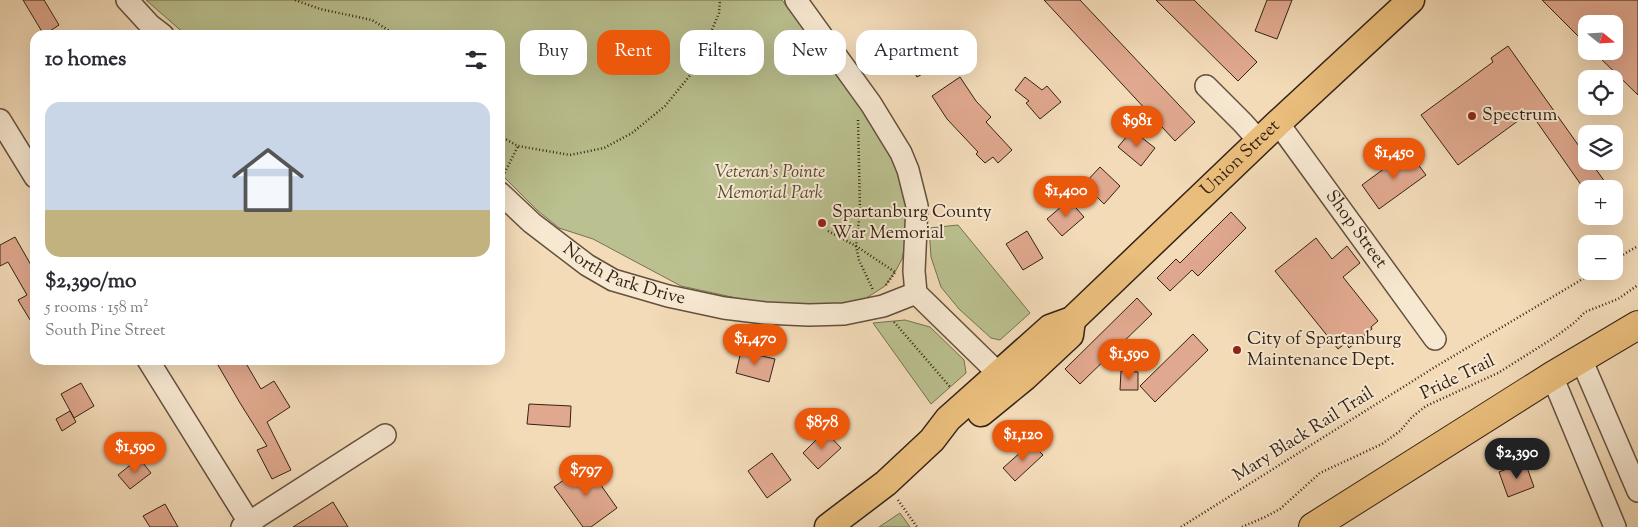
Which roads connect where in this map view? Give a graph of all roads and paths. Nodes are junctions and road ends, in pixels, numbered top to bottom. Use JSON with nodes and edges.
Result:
{"nodes":[{"id":1,"x":127,"y":0,"type":"edge"},
{"id":2,"x":295,"y":0,"type":"edge"},
{"id":3,"x":720,"y":0,"type":"edge"},
{"id":4,"x":796,"y":0,"type":"edge"},
{"id":5,"x":1411,"y":0,"type":"edge"},
{"id":6,"x":156,"y":30,"type":"edge"},
{"id":7,"x":388,"y":30,"type":"edge"},
{"id":8,"x":1206,"y":86,"type":"dead end"},
{"id":9,"x":856,"y":112,"type":"dead end"},
{"id":10,"x":0,"y":120,"type":"edge"},
{"id":11,"x":1278,"y":123,"type":"junction"},
{"id":12,"x":505,"y":139,"type":"edge"},
{"id":13,"x":1259,"y":141,"type":"junction"},
{"id":14,"x":518,"y":146,"type":"junction"},
{"id":15,"x":30,"y":169,"type":"edge"},
{"id":16,"x":505,"y":173,"type":"edge"},
{"id":17,"x":505,"y":198,"type":"edge"},
{"id":18,"x":828,"y":231,"type":"dead end"},
{"id":19,"x":856,"y":246,"type":"junction"},
{"id":20,"x":1638,"y":246,"type":"edge"},
{"id":21,"x":1623,"y":255,"type":"edge"},
{"id":22,"x":898,"y":265,"type":"dead end"},
{"id":23,"x":895,"y":272,"type":"junction"},
{"id":24,"x":1581,"y":280,"type":"edge"},
{"id":25,"x":1638,"y":285,"type":"edge"},
{"id":26,"x":885,"y":286,"type":"dead end"},
{"id":27,"x":874,"y":292,"type":"dead end"},
{"id":28,"x":916,"y":293,"type":"junction"},
{"id":29,"x":890,"y":317,"type":"dead end"},
{"id":30,"x":1638,"y":325,"type":"edge"},
{"id":31,"x":1435,"y":339,"type":"dead end"},
{"id":32,"x":1581,"y":359,"type":"junction"},
{"id":33,"x":151,"y":365,"type":"edge"},
{"id":34,"x":1552,"y":376,"type":"junction"},
{"id":35,"x":1006,"y":380,"type":"junction"},
{"id":36,"x":953,"y":391,"type":"dead end"},
{"id":37,"x":385,"y":435,"type":"dead end"},
{"id":38,"x":1638,"y":490,"type":"edge"},
{"id":39,"x":901,"y":505,"type":"dead end"},
{"id":40,"x":248,"y":526,"type":"edge"},
{"id":41,"x":828,"y":527,"type":"edge"},
{"id":42,"x":917,"y":527,"type":"edge"},
{"id":43,"x":1181,"y":527,"type":"edge"},
{"id":44,"x":1242,"y":527,"type":"edge"},
{"id":45,"x":1313,"y":527,"type":"edge"},
{"id":46,"x":1615,"y":527,"type":"edge"}],
"edges":[{"from":1,"to":6,"type":"street"},
{"from":2,"to":7,"type":"path"},
{"from":3,"to":14,"type":"path"},
{"from":4,"to":28,"type":"street"},
{"from":5,"to":11,"type":"main road","name":"Union Street"},
{"from":8,"to":13,"type":"street"},
{"from":9,"to":19,"type":"path"},
{"from":10,"to":15,"type":"street"},
{"from":11,"to":13,"type":"main road","name":"Union Street"},
{"from":11,"to":31,"type":"street","name":"Shop Street"},
{"from":12,"to":14,"type":"path"},
{"from":13,"to":35,"type":"main road","name":"Union Street"},
{"from":14,"to":16,"type":"path"},
{"from":17,"to":28,"type":"street","name":"North Park Drive"},
{"from":18,"to":19,"type":"path"},
{"from":19,"to":23,"type":"path"},
{"from":19,"to":27,"type":"path"},
{"from":20,"to":21,"type":"path"},
{"from":22,"to":23,"type":"path"},
{"from":23,"to":26,"type":"path"},
{"from":24,"to":43,"type":"path","name":"Mary Black Rail Trail"},
{"from":25,"to":44,"type":"path","name":"Pride Trail"},
{"from":28,"to":35,"type":"street"},
{"from":29,"to":36,"type":"path"},
{"from":30,"to":32,"type":"highway"},
{"from":32,"to":34,"type":"highway"},
{"from":32,"to":38,"type":"street"},
{"from":33,"to":40,"type":"street"},
{"from":34,"to":45,"type":"highway"},
{"from":34,"to":46,"type":"street"},
{"from":35,"to":41,"type":"main road","name":"Union Street"},
{"from":37,"to":40,"type":"street"},
{"from":39,"to":42,"type":"path"}]}
